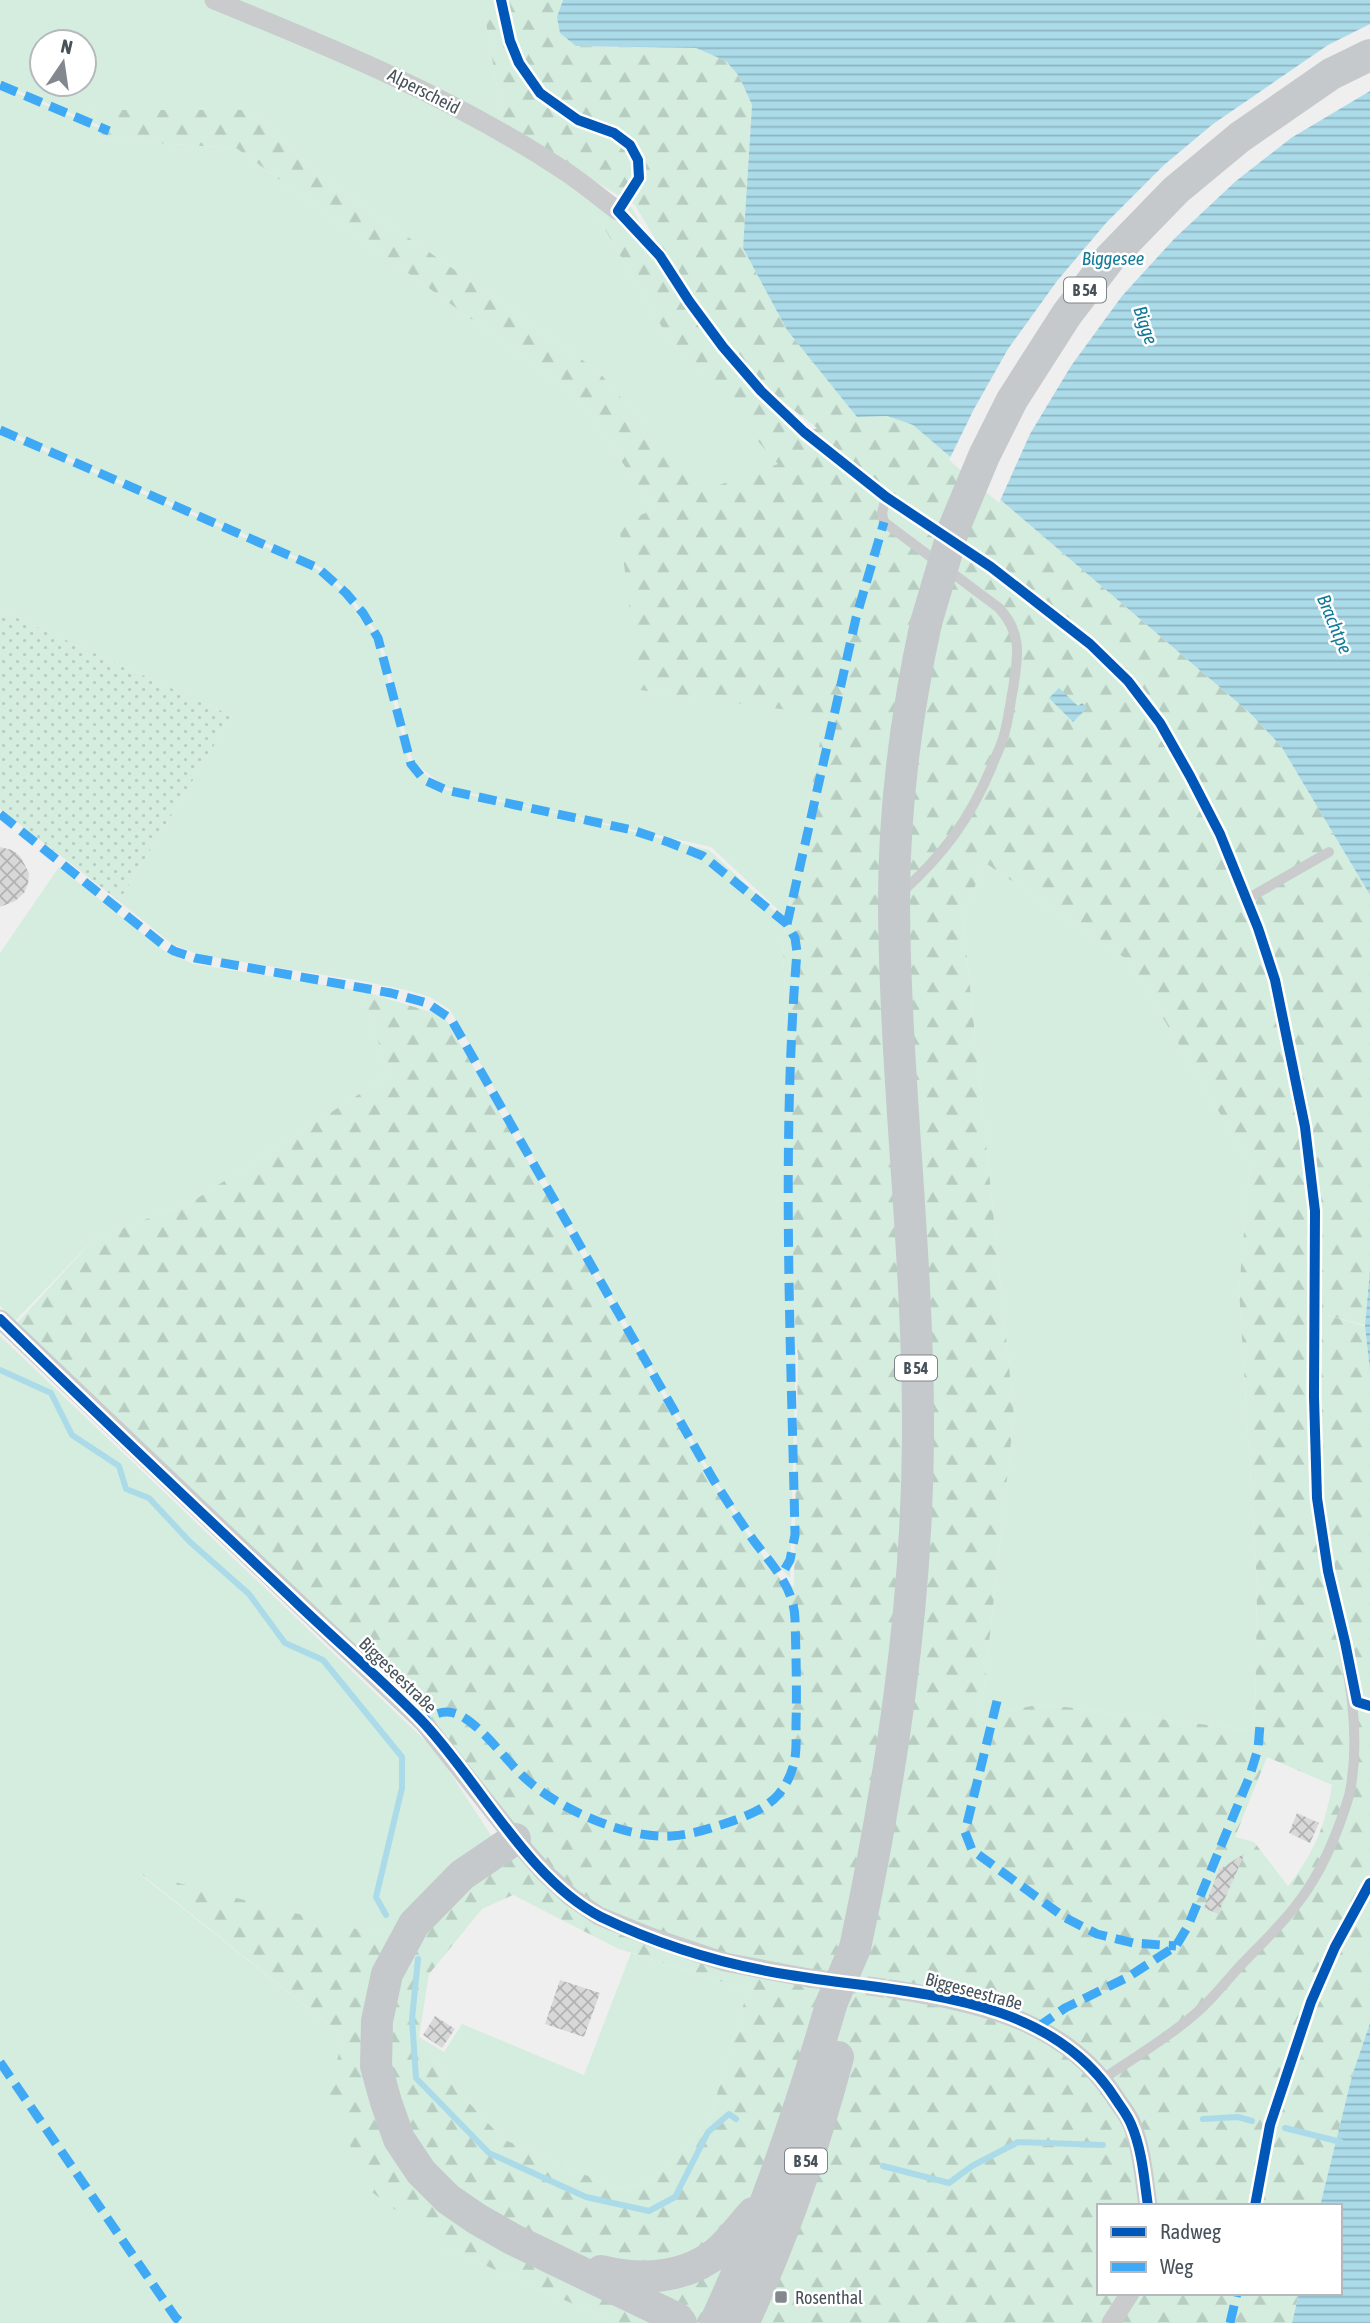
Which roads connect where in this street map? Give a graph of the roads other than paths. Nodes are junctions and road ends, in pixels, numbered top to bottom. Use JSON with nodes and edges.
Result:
{"nodes":[{"id":1,"x":215,"y":0,"type":"edge"},
{"id":2,"x":1370,"y":55,"type":"edge"},
{"id":3,"x":618,"y":211,"type":"joint"},
{"id":4,"x":886,"y":497,"type":"junction"},
{"id":5,"x":1329,"y":852,"type":"dead end"},
{"id":6,"x":894,"y":900,"type":"junction"},
{"id":7,"x":1247,"y":900,"type":"junction"},
{"id":8,"x":0,"y":1319,"type":"edge"},
{"id":9,"x":515,"y":1839,"type":"junction"},
{"id":10,"x":809,"y":1978,"type":"tunnel mouth"},
{"id":11,"x":891,"y":1989,"type":"tunnel mouth"},
{"id":12,"x":842,"y":2002,"type":"junction"},
{"id":13,"x":1103,"y":2079,"type":"junction"},
{"id":14,"x":766,"y":2199,"type":"junction"},
{"id":15,"x":1148,"y":2204,"type":"edge"},
{"id":16,"x":555,"y":2259,"type":"junction"},
{"id":17,"x":1129,"y":2295,"type":"edge"},
{"id":18,"x":746,"y":2321,"type":"edge"},
{"id":19,"x":681,"y":2323,"type":"edge"},
{"id":20,"x":715,"y":2323,"type":"edge"},
{"id":21,"x":1111,"y":2323,"type":"edge"}],
"edges":[{"from":1,"to":3,"type":"street","name":"Alperscheid"},
{"from":2,"to":6,"type":"main road","number":"B 54","bridge":true},
{"from":3,"to":4,"type":"lane"},
{"from":4,"to":6,"type":"lane"},
{"from":4,"to":7,"type":"lane"},
{"from":5,"to":7,"type":"lane"},
{"from":6,"to":12,"type":"main road","number":"B 54","bridge":true},
{"from":7,"to":13,"type":"lane"},
{"from":8,"to":9,"type":"street","name":"Biggeseestraße"},
{"from":9,"to":10,"type":"street","name":"Biggeseestraße"},
{"from":9,"to":16,"type":"main road"},
{"from":11,"to":13,"type":"street","name":"Biggeseestraße"},
{"from":12,"to":14,"type":"main road","number":"B 54"},
{"from":12,"to":18,"type":"main road","number":"B 54"},
{"from":13,"to":15,"type":"street","name":"Biggeseestraße"},
{"from":14,"to":16,"type":"main road"},
{"from":14,"to":20,"type":"main road","number":"B 54"},
{"from":16,"to":19,"type":"main road"},
{"from":17,"to":21,"type":"street"}]}
